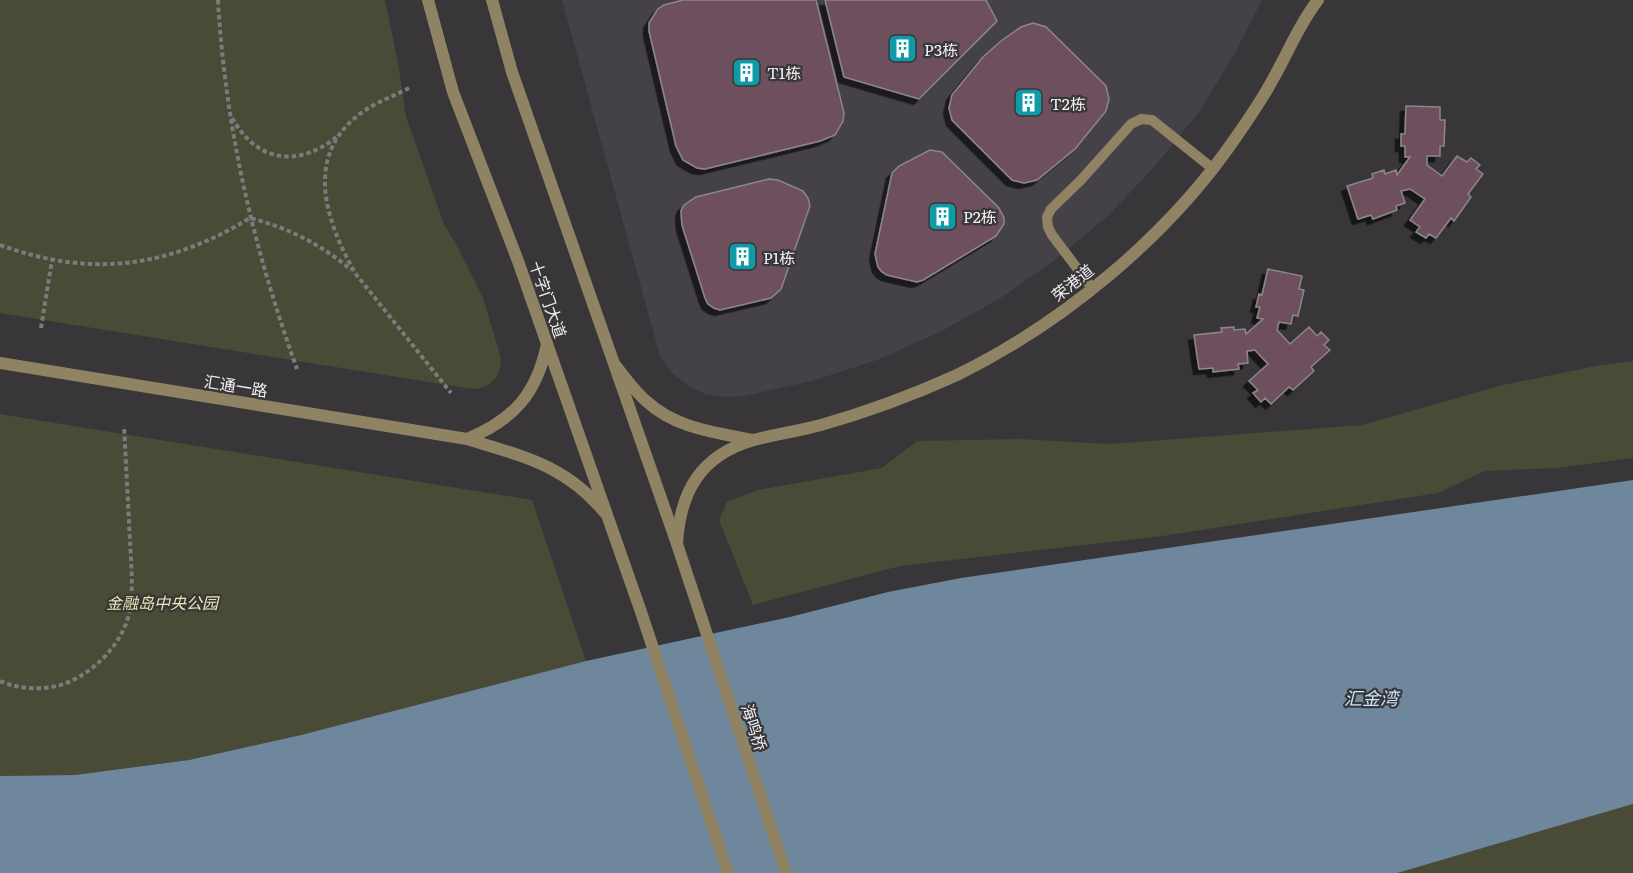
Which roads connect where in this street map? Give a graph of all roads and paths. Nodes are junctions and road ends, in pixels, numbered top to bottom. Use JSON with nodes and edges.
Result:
{"nodes":[{"id":1,"x":218,"y":0,"type":"edge"},
{"id":2,"x":428,"y":0,"type":"edge"},
{"id":3,"x":492,"y":0,"type":"edge"},
{"id":4,"x":500,"y":0,"type":"edge"},
{"id":5,"x":1306,"y":0,"type":"edge"},
{"id":6,"x":1318,"y":0,"type":"edge"},
{"id":7,"x":1306,"y":15,"type":"junction"},
{"id":8,"x":498,"y":27,"type":"junction"},
{"id":9,"x":409,"y":88,"type":"dead end"},
{"id":10,"x":230,"y":114,"type":"junction"},
{"id":11,"x":339,"y":135,"type":"junction"},
{"id":12,"x":1212,"y":168,"type":"junction"},
{"id":13,"x":250,"y":218,"type":"junction"},
{"id":14,"x":0,"y":245,"type":"edge"},
{"id":15,"x":52,"y":260,"type":"junction"},
{"id":16,"x":355,"y":273,"type":"junction"},
{"id":17,"x":1092,"y":288,"type":"junction"},
{"id":18,"x":41,"y":328,"type":"dead end"},
{"id":19,"x":547,"y":344,"type":"junction"},
{"id":20,"x":0,"y":363,"type":"edge"},
{"id":21,"x":615,"y":365,"type":"junction"},
{"id":22,"x":297,"y":369,"type":"dead end"},
{"id":23,"x":451,"y":393,"type":"dead end"},
{"id":24,"x":124,"y":426,"type":"dead end"},
{"id":25,"x":467,"y":439,"type":"junction"},
{"id":26,"x":755,"y":440,"type":"junction"},
{"id":27,"x":607,"y":515,"type":"junction"},
{"id":28,"x":677,"y":544,"type":"junction"},
{"id":29,"x":0,"y":681,"type":"edge"},
{"id":30,"x":728,"y":873,"type":"edge"},
{"id":31,"x":786,"y":873,"type":"edge"}],
"edges":[{"from":1,"to":10,"type":"path"},
{"from":2,"to":19,"type":"street","name":"十字门大道"},
{"from":3,"to":8,"type":"street"},
{"from":4,"to":8,"type":"street"},
{"from":5,"to":7,"type":"street"},
{"from":6,"to":7,"type":"street","name":"荣港道"},
{"from":7,"to":12,"type":"street","name":"荣港道"},
{"from":8,"to":21,"type":"street"},
{"from":9,"to":11,"type":"path"},
{"from":10,"to":11,"type":"path"},
{"from":10,"to":13,"type":"path"},
{"from":11,"to":16,"type":"path"},
{"from":12,"to":17,"type":"street","name":"荣港道"},
{"from":12,"to":17,"type":"lane"},
{"from":13,"to":15,"type":"path"},
{"from":13,"to":16,"type":"path"},
{"from":13,"to":22,"type":"path"},
{"from":14,"to":15,"type":"path"},
{"from":15,"to":18,"type":"path"},
{"from":16,"to":23,"type":"path"},
{"from":17,"to":26,"type":"street","name":"荣港道"},
{"from":19,"to":25,"type":"street"},
{"from":19,"to":27,"type":"street","name":"十字门大道"},
{"from":20,"to":25,"type":"street","name":"汇通一路"},
{"from":21,"to":26,"type":"street"},
{"from":21,"to":28,"type":"street"},
{"from":24,"to":29,"type":"path"},
{"from":25,"to":27,"type":"street","name":"汇通一路"},
{"from":26,"to":28,"type":"street"},
{"from":27,"to":30,"type":"street","name":"十字门大道"},
{"from":28,"to":31,"type":"street","name":"海鸣桥"}]}
